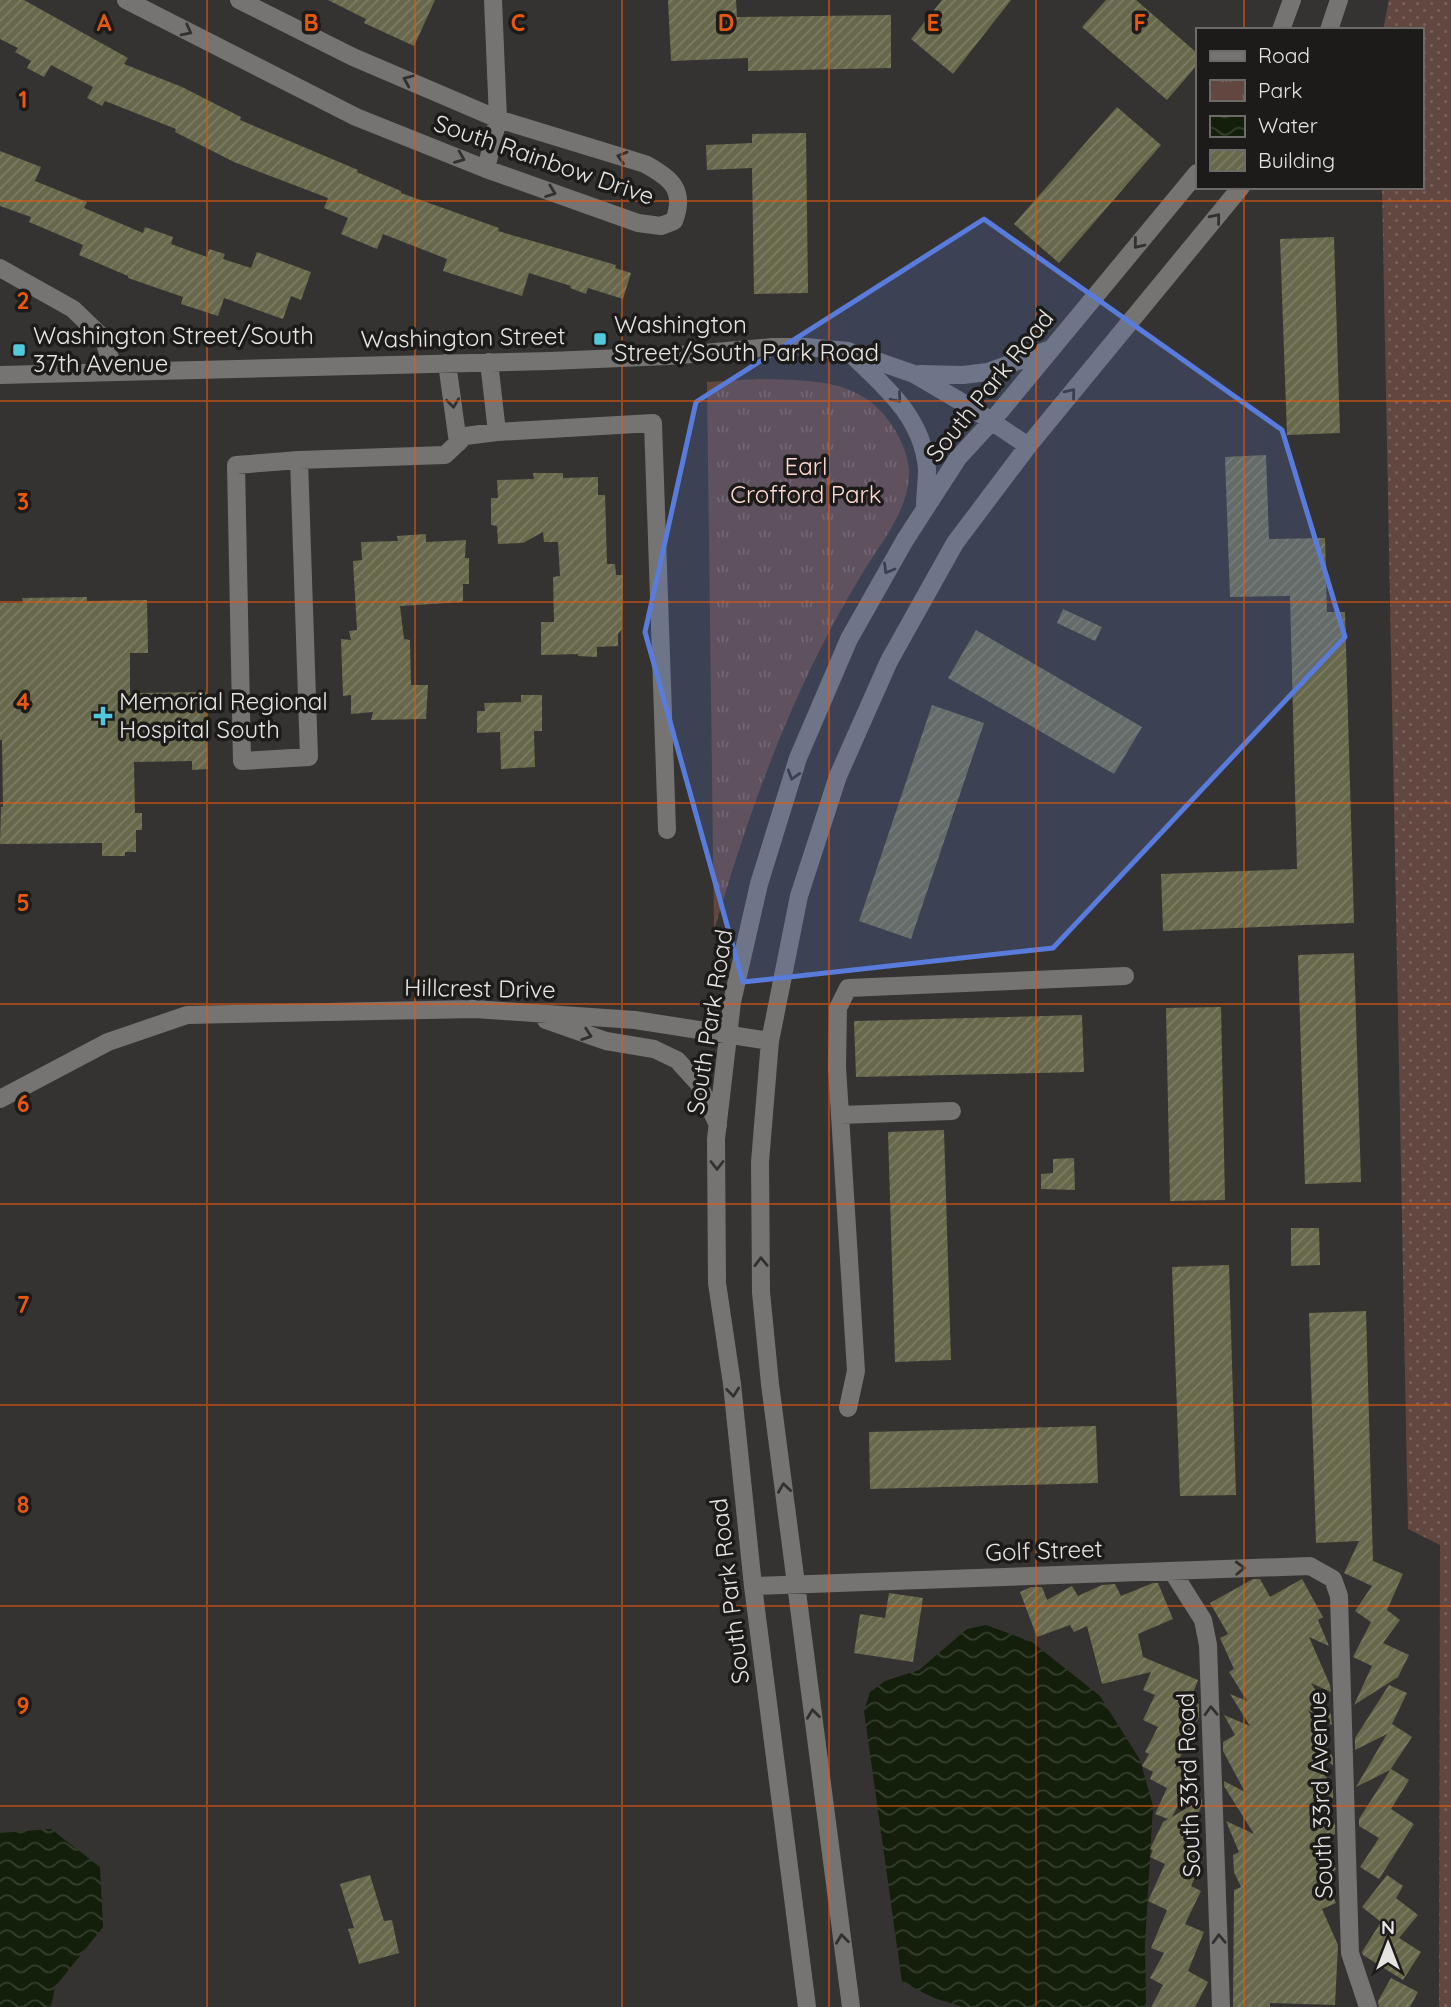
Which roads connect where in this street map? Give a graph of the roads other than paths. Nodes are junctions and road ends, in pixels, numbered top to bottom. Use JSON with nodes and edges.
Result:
{"nodes":[{"id":1,"x":126,"y":0,"type":"edge"},
{"id":2,"x":239,"y":0,"type":"edge"},
{"id":3,"x":493,"y":0,"type":"edge"},
{"id":4,"x":1292,"y":0,"type":"edge"},
{"id":5,"x":1339,"y":0,"type":"edge"},
{"id":6,"x":1281,"y":28,"type":"edge"},
{"id":7,"x":1330,"y":28,"type":"edge"},
{"id":8,"x":498,"y":119,"type":"junction"},
{"id":9,"x":486,"y":169,"type":"junction"},
{"id":10,"x":1196,"y":174,"type":"edge"},
{"id":11,"x":1239,"y":189,"type":"edge"},
{"id":12,"x":0,"y":268,"type":"edge"},
{"id":13,"x":1052,"y":349,"type":"junction"},
{"id":14,"x":848,"y":351,"type":"junction"},
{"id":15,"x":489,"y":362,"type":"junction"},
{"id":16,"x":447,"y":363,"type":"junction"},
{"id":17,"x":114,"y":370,"type":"junction"},
{"id":18,"x":914,"y":374,"type":"junction"},
{"id":19,"x":0,"y":375,"type":"edge"},
{"id":20,"x":992,"y":421,"type":"junction"},
{"id":21,"x":498,"y":432,"type":"junction"},
{"id":22,"x":458,"y":443,"type":"junction"},
{"id":23,"x":1028,"y":446,"type":"junction"},
{"id":24,"x":299,"y":460,"type":"junction"},
{"id":25,"x":924,"y":512,"type":"junction"},
{"id":26,"x":667,"y":830,"type":"dead end"},
{"id":27,"x":1125,"y":976,"type":"dead end"},
{"id":28,"x":523,"y":1012,"type":"junction"},
{"id":29,"x":729,"y":1034,"type":"junction"},
{"id":30,"x":770,"y":1041,"type":"junction"},
{"id":31,"x":0,"y":1099,"type":"edge"},
{"id":32,"x":952,"y":1111,"type":"dead end"},
{"id":33,"x":840,"y":1115,"type":"junction"},
{"id":34,"x":718,"y":1125,"type":"junction"},
{"id":35,"x":849,"y":1408,"type":"dead end"},
{"id":36,"x":1172,"y":1571,"type":"junction"},
{"id":37,"x":1333,"y":1579,"type":"joint"},
{"id":38,"x":797,"y":1583,"type":"junction"},
{"id":39,"x":753,"y":1586,"type":"junction"},
{"id":40,"x":807,"y":2007,"type":"edge"},
{"id":41,"x":851,"y":2007,"type":"edge"},
{"id":42,"x":1221,"y":2007,"type":"edge"},
{"id":43,"x":1367,"y":2007,"type":"edge"}],
"edges":[{"from":1,"to":9,"type":"street","name":"South Rainbow Drive","one_way":true},
{"from":8,"to":2,"type":"street","name":"South Rainbow Drive","one_way":true},
{"from":3,"to":8,"type":"street"},
{"from":4,"to":6,"type":"street"},
{"from":5,"to":7,"type":"street"},
{"from":8,"to":9,"type":"street"},
{"from":9,"to":8,"type":"street","name":"South Rainbow Drive","one_way":true},
{"from":10,"to":13,"type":"street","name":"South Park Road","one_way":true},
{"from":23,"to":11,"type":"street","one_way":true},
{"from":12,"to":17,"type":"street"},
{"from":13,"to":18,"type":"street"},
{"from":13,"to":20,"type":"street","name":"South Park Road"},
{"from":14,"to":15,"type":"street","name":"Washington Street"},
{"from":14,"to":18,"type":"street","name":"Washington Street"},
{"from":14,"to":25,"type":"street","one_way":true},
{"from":15,"to":16,"type":"street","name":"Washington Street"},
{"from":15,"to":21,"type":"street"},
{"from":16,"to":17,"type":"street","name":"Washington Street"},
{"from":16,"to":22,"type":"street","one_way":true},
{"from":17,"to":19,"type":"street","name":"Washington Street"},
{"from":18,"to":20,"type":"street","name":"Washington Street"},
{"from":20,"to":23,"type":"street","name":"Washington Street"},
{"from":20,"to":25,"type":"street","name":"South Park Road"},
{"from":21,"to":22,"type":"street"},
{"from":21,"to":26,"type":"street"},
{"from":22,"to":24,"type":"street"},
{"from":23,"to":30,"type":"street"},
{"from":24,"to":24,"type":"street"},
{"from":25,"to":29,"type":"street","name":"South Park Road","one_way":true},
{"from":27,"to":33,"type":"street"},
{"from":28,"to":29,"type":"street","name":"Hillcrest Drive"},
{"from":28,"to":31,"type":"street","name":"Hillcrest Drive"},
{"from":28,"to":34,"type":"street","one_way":true},
{"from":29,"to":30,"type":"street","name":"Hillcrest Drive"},
{"from":29,"to":34,"type":"street","name":"South Park Road"},
{"from":38,"to":30,"type":"street","one_way":true},
{"from":32,"to":33,"type":"street"},
{"from":33,"to":35,"type":"street"},
{"from":34,"to":39,"type":"street","name":"South Park Road","one_way":true},
{"from":36,"to":37,"type":"street","name":"Golf Street","one_way":true},
{"from":36,"to":38,"type":"street","name":"Golf Street"},
{"from":42,"to":36,"type":"street","name":"South 33rd Road","one_way":true},
{"from":37,"to":43,"type":"street","name":"South 33rd Avenue"},
{"from":38,"to":39,"type":"street","name":"Golf Street"},
{"from":41,"to":38,"type":"street","one_way":true},
{"from":39,"to":40,"type":"street","name":"South Park Road"}]}
